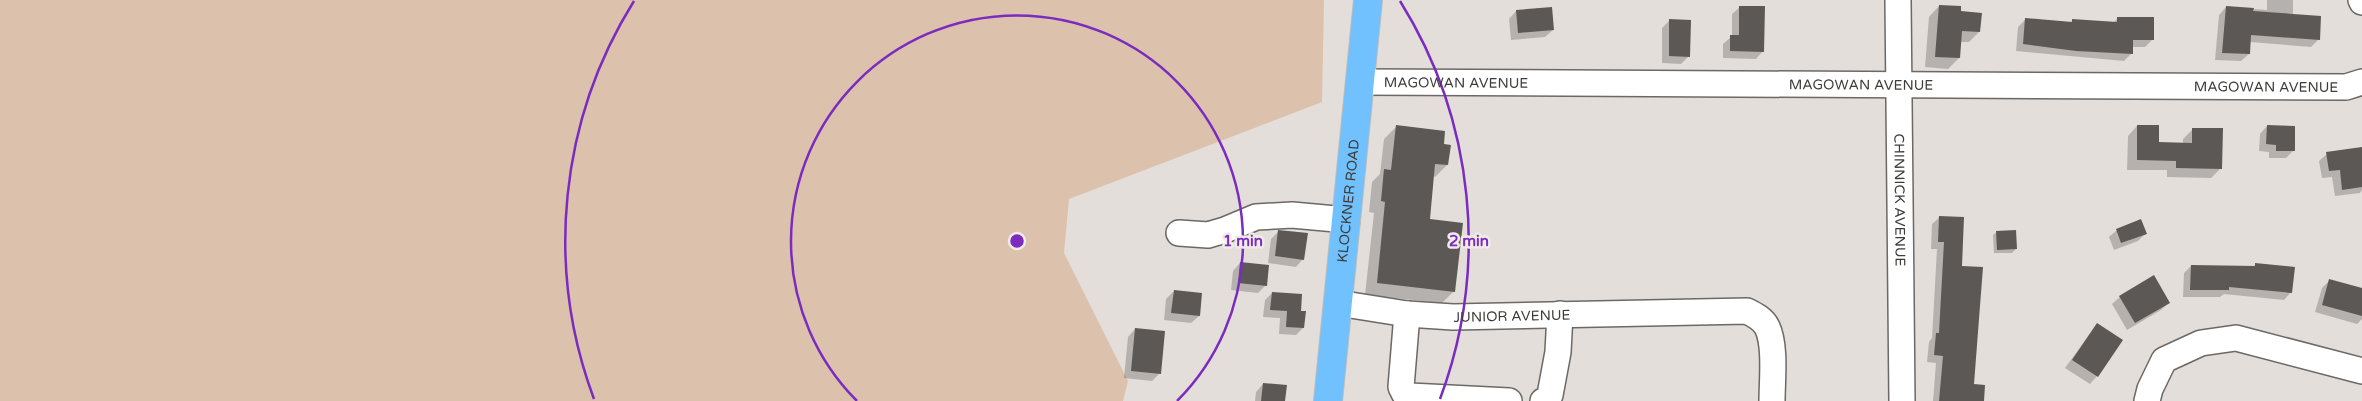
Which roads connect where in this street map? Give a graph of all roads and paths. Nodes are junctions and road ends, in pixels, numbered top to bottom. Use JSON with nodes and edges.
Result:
{"nodes":[{"id":1,"x":1368,"y":0,"type":"edge"},
{"id":2,"x":1898,"y":0,"type":"edge"},
{"id":3,"x":1360,"y":82,"type":"junction"},
{"id":4,"x":2362,"y":82,"type":"edge"},
{"id":5,"x":1898,"y":85,"type":"junction"},
{"id":6,"x":1346,"y":220,"type":"junction"},
{"id":7,"x":1179,"y":233,"type":"dead end"},
{"id":8,"x":1338,"y":303,"type":"junction"},
{"id":9,"x":1407,"y":314,"type":"junction"},
{"id":10,"x":1560,"y":314,"type":"junction"},
{"id":11,"x":2362,"y":371,"type":"edge"},
{"id":12,"x":1328,"y":401,"type":"edge"},
{"id":13,"x":1509,"y":401,"type":"edge"},
{"id":14,"x":1543,"y":401,"type":"edge"},
{"id":15,"x":1772,"y":401,"type":"edge"},
{"id":16,"x":1902,"y":401,"type":"edge"},
{"id":17,"x":2147,"y":401,"type":"edge"}],
"edges":[{"from":1,"to":3,"type":"main road","name":"KLOCKNER ROAD"},
{"from":2,"to":5,"type":"street","name":"CHINNICK AVENUE"},
{"from":3,"to":5,"type":"street","name":"MAGOWAN AVENUE"},
{"from":3,"to":6,"type":"main road","name":"KLOCKNER ROAD"},
{"from":4,"to":5,"type":"street","name":"MAGOWAN AVENUE"},
{"from":5,"to":16,"type":"street","name":"CHINNICK AVENUE"},
{"from":6,"to":7,"type":"street"},
{"from":6,"to":8,"type":"main road","name":"KLOCKNER ROAD"},
{"from":8,"to":9,"type":"street","name":"JUNIOR AVENUE"},
{"from":8,"to":12,"type":"main road","name":"KLOCKNER ROAD"},
{"from":9,"to":10,"type":"street","name":"JUNIOR AVENUE"},
{"from":9,"to":13,"type":"street"},
{"from":10,"to":14,"type":"street"},
{"from":10,"to":15,"type":"street","name":"JUNIOR AVENUE"},
{"from":11,"to":17,"type":"street"}]}
